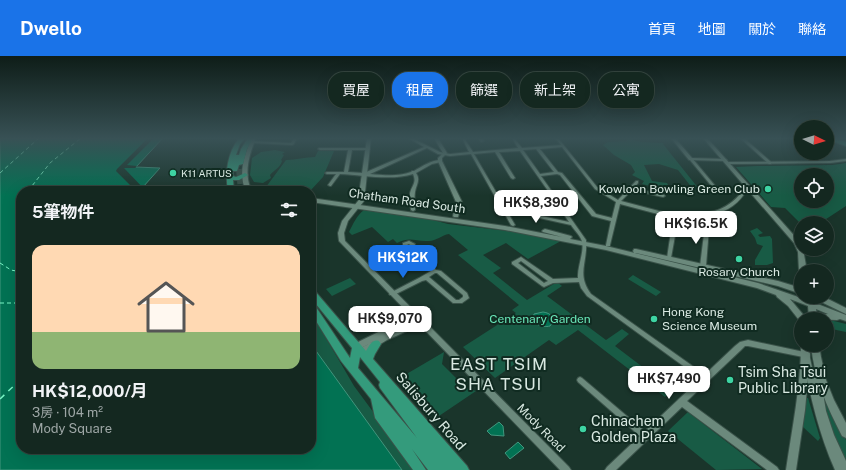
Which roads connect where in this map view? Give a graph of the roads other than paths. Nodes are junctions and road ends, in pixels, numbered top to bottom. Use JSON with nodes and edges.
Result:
{"nodes":[{"id":1,"x":232,"y":157,"type":"edge"},
{"id":2,"x":238,"y":157,"type":"edge"},
{"id":3,"x":241,"y":157,"type":"edge"},
{"id":4,"x":247,"y":157,"type":"edge"},
{"id":5,"x":349,"y":157,"type":"edge"},
{"id":6,"x":367,"y":157,"type":"edge"},
{"id":7,"x":404,"y":157,"type":"edge"},
{"id":8,"x":442,"y":157,"type":"edge"},
{"id":9,"x":473,"y":157,"type":"edge"},
{"id":10,"x":500,"y":157,"type":"edge"},
{"id":11,"x":526,"y":157,"type":"edge"},
{"id":12,"x":545,"y":157,"type":"edge"},
{"id":13,"x":572,"y":157,"type":"edge"},
{"id":14,"x":723,"y":157,"type":"edge"},
{"id":15,"x":764,"y":157,"type":"edge"},
{"id":16,"x":691,"y":159,"type":"joint"},
{"id":17,"x":846,"y":160,"type":"edge"},
{"id":18,"x":440,"y":161,"type":"junction"},
{"id":19,"x":727,"y":161,"type":"junction"},
{"id":20,"x":770,"y":163,"type":"junction"},
{"id":21,"x":412,"y":172,"type":"junction"},
{"id":22,"x":328,"y":173,"type":"dead end"},
{"id":23,"x":339,"y":173,"type":"junction"},
{"id":24,"x":346,"y":173,"type":"junction"},
{"id":25,"x":557,"y":173,"type":"junction"},
{"id":26,"x":365,"y":175,"type":"junction"},
{"id":27,"x":538,"y":175,"type":"junction"},
{"id":28,"x":229,"y":177,"type":"junction"},
{"id":29,"x":245,"y":177,"type":"junction"},
{"id":30,"x":513,"y":178,"type":"dead end"},
{"id":31,"x":637,"y":182,"type":"dead end"},
{"id":32,"x":330,"y":185,"type":"dead end"},
{"id":33,"x":230,"y":186,"type":"edge"},
{"id":34,"x":247,"y":186,"type":"edge"},
{"id":35,"x":255,"y":186,"type":"edge"},
{"id":36,"x":631,"y":188,"type":"junction"},
{"id":37,"x":715,"y":188,"type":"dead end"},
{"id":38,"x":753,"y":192,"type":"junction"},
{"id":39,"x":552,"y":196,"type":"junction"},
{"id":40,"x":663,"y":196,"type":"dead end"},
{"id":41,"x":316,"y":197,"type":"edge"},
{"id":42,"x":316,"y":201,"type":"edge"},
{"id":43,"x":618,"y":202,"type":"junction"},
{"id":44,"x":358,"y":205,"type":"junction"},
{"id":45,"x":412,"y":210,"type":"junction"},
{"id":46,"x":714,"y":212,"type":"junction"},
{"id":47,"x":698,"y":215,"type":"junction"},
{"id":48,"x":456,"y":216,"type":"junction"},
{"id":49,"x":676,"y":216,"type":"junction"},
{"id":50,"x":691,"y":216,"type":"junction"},
{"id":51,"x":708,"y":219,"type":"junction"},
{"id":52,"x":614,"y":220,"type":"junction"},
{"id":53,"x":696,"y":222,"type":"junction"},
{"id":54,"x":513,"y":224,"type":"junction"},
{"id":55,"x":572,"y":224,"type":"junction"},
{"id":56,"x":707,"y":225,"type":"junction"},
{"id":57,"x":724,"y":230,"type":"dead end"},
{"id":58,"x":520,"y":231,"type":"junction"},
{"id":59,"x":584,"y":242,"type":"junction"},
{"id":60,"x":608,"y":245,"type":"junction"},
{"id":61,"x":412,"y":253,"type":"dead end"},
{"id":62,"x":669,"y":258,"type":"junction"},
{"id":63,"x":802,"y":264,"type":"edge"},
{"id":64,"x":703,"y":266,"type":"junction"},
{"id":65,"x":434,"y":271,"type":"junction"},
{"id":66,"x":421,"y":279,"type":"junction"},
{"id":67,"x":581,"y":280,"type":"junction"},
{"id":68,"x":552,"y":281,"type":"junction"},
{"id":69,"x":771,"y":287,"type":"junction"},
{"id":70,"x":794,"y":289,"type":"edge"},
{"id":71,"x":392,"y":294,"type":"junction"},
{"id":72,"x":794,"y":294,"type":"edge"},
{"id":73,"x":316,"y":298,"type":"edge"},
{"id":74,"x":820,"y":304,"type":"edge"},
{"id":75,"x":797,"y":312,"type":"edge"},
{"id":76,"x":316,"y":314,"type":"edge"},
{"id":77,"x":834,"y":316,"type":"edge"},
{"id":78,"x":846,"y":316,"type":"edge"},
{"id":79,"x":417,"y":319,"type":"junction"},
{"id":80,"x":376,"y":344,"type":"junction"},
{"id":81,"x":359,"y":349,"type":"junction"},
{"id":82,"x":806,"y":352,"type":"edge"},
{"id":83,"x":815,"y":352,"type":"edge"},
{"id":84,"x":806,"y":355,"type":"junction"},
{"id":85,"x":368,"y":361,"type":"junction"},
{"id":86,"x":353,"y":369,"type":"junction"},
{"id":87,"x":376,"y":372,"type":"junction"},
{"id":88,"x":818,"y":372,"type":"junction"},
{"id":89,"x":706,"y":379,"type":"junction"},
{"id":90,"x":580,"y":380,"type":"dead end"},
{"id":91,"x":814,"y":383,"type":"junction"},
{"id":92,"x":376,"y":396,"type":"junction"},
{"id":93,"x":682,"y":402,"type":"junction"},
{"id":94,"x":846,"y":433,"type":"edge"},
{"id":95,"x":645,"y":436,"type":"junction"},
{"id":96,"x":424,"y":445,"type":"junction"},
{"id":97,"x":420,"y":470,"type":"edge"},
{"id":98,"x":436,"y":470,"type":"edge"},
{"id":99,"x":449,"y":470,"type":"edge"},
{"id":100,"x":463,"y":470,"type":"edge"},
{"id":101,"x":566,"y":470,"type":"edge"},
{"id":102,"x":610,"y":470,"type":"edge"},
{"id":103,"x":774,"y":470,"type":"edge"},
{"id":104,"x":791,"y":470,"type":"edge"},
{"id":105,"x":840,"y":470,"type":"edge"},
{"id":106,"x":846,"y":470,"type":"edge"}],
"edges":[{"from":1,"to":28,"type":"main road"},
{"from":2,"to":3,"type":"main road"},
{"from":4,"to":29,"type":"main road"},
{"from":5,"to":24,"type":"street"},
{"from":6,"to":26,"type":"street","name":"Mody Road"},
{"from":7,"to":26,"type":"street"},
{"from":8,"to":18,"type":"street"},
{"from":9,"to":54,"type":"street"},
{"from":10,"to":30,"type":"street"},
{"from":11,"to":27,"type":"street"},
{"from":12,"to":25,"type":"street"},
{"from":13,"to":43,"type":"street"},
{"from":14,"to":19,"type":"main road"},
{"from":15,"to":20,"type":"street"},
{"from":16,"to":19,"type":"street"},
{"from":16,"to":37,"type":"street"},
{"from":17,"to":20,"type":"street"},
{"from":18,"to":21,"type":"street"},
{"from":18,"to":48,"type":"street"},
{"from":19,"to":20,"type":"street"},
{"from":19,"to":38,"type":"main road"},
{"from":21,"to":26,"type":"street"},
{"from":21,"to":45,"type":"street"},
{"from":22,"to":23,"type":"street"},
{"from":23,"to":24,"type":"street"},
{"from":23,"to":32,"type":"street"},
{"from":24,"to":26,"type":"street"},
{"from":25,"to":27,"type":"street"},
{"from":25,"to":52,"type":"street"},
{"from":26,"to":44,"type":"street","name":"Mody Road"},
{"from":27,"to":39,"type":"street"},
{"from":28,"to":29,"type":"main road"},
{"from":28,"to":33,"type":"main road"},
{"from":29,"to":34,"type":"main road"},
{"from":29,"to":35,"type":"main road"},
{"from":31,"to":36,"type":"street"},
{"from":36,"to":40,"type":"street"},
{"from":36,"to":43,"type":"street"},
{"from":38,"to":46,"type":"street"},
{"from":38,"to":63,"type":"main road"},
{"from":39,"to":55,"type":"street"},
{"from":39,"to":55,"type":"street"},
{"from":41,"to":44,"type":"main road","name":"Chatham Road South"},
{"from":42,"to":44,"type":"main road","name":"Chatham Road South"},
{"from":43,"to":49,"type":"street"},
{"from":43,"to":52,"type":"street"},
{"from":44,"to":45,"type":"main road","name":"Chatham Road South"},
{"from":44,"to":58,"type":"main road","name":"Chatham Road South"},
{"from":44,"to":71,"type":"street","name":"Mody Road"},
{"from":45,"to":48,"type":"main road","name":"Chatham Road South"},
{"from":46,"to":47,"type":"street"},
{"from":46,"to":51,"type":"street"},
{"from":47,"to":50,"type":"street"},
{"from":47,"to":51,"type":"street"},
{"from":48,"to":54,"type":"main road","name":"Chatham Road South"},
{"from":49,"to":50,"type":"street"},
{"from":49,"to":53,"type":"street"},
{"from":49,"to":62,"type":"street"},
{"from":50,"to":53,"type":"street"},
{"from":51,"to":56,"type":"street"},
{"from":52,"to":60,"type":"street"},
{"from":53,"to":56,"type":"street"},
{"from":54,"to":58,"type":"main road"},
{"from":54,"to":59,"type":"main road","name":"Chatham Road South"},
{"from":55,"to":59,"type":"street"},
{"from":56,"to":57,"type":"street"},
{"from":56,"to":64,"type":"street"},
{"from":58,"to":59,"type":"main road","name":"Chatham Road South"},
{"from":59,"to":60,"type":"main road","name":"Chatham Road South"},
{"from":59,"to":67,"type":"street"},
{"from":59,"to":69,"type":"main road","name":"Chatham Road South"},
{"from":60,"to":62,"type":"main road","name":"Chatham Road South"},
{"from":61,"to":65,"type":"street"},
{"from":62,"to":64,"type":"main road","name":"Chatham Road South"},
{"from":64,"to":69,"type":"main road","name":"Chatham Road South"},
{"from":65,"to":66,"type":"street"},
{"from":65,"to":66,"type":"street"},
{"from":66,"to":71,"type":"street"},
{"from":67,"to":68,"type":"street"},
{"from":67,"to":89,"type":"street"},
{"from":68,"to":68,"type":"street"},
{"from":69,"to":70,"type":"main road","name":"Chatham Road South"},
{"from":69,"to":72,"type":"main road","name":"Chatham Road South"},
{"from":69,"to":75,"type":"main road"},
{"from":71,"to":79,"type":"street","name":"Mody Road"},
{"from":73,"to":81,"type":"main road","name":"Salisbury Road"},
{"from":74,"to":78,"type":"main road","name":"Chatham Road South"},
{"from":76,"to":86,"type":"main road"},
{"from":77,"to":78,"type":"main road"},
{"from":79,"to":80,"type":"street"},
{"from":79,"to":81,"type":"street"},
{"from":79,"to":101,"type":"street","name":"Mody Road"},
{"from":80,"to":81,"type":"street"},
{"from":80,"to":85,"type":"main road"},
{"from":81,"to":85,"type":"main road","name":"Salisbury Road"},
{"from":81,"to":86,"type":"main road"},
{"from":82,"to":84,"type":"main road"},
{"from":83,"to":88,"type":"main road"},
{"from":84,"to":89,"type":"street"},
{"from":84,"to":91,"type":"street"},
{"from":84,"to":104,"type":"main road"},
{"from":85,"to":87,"type":"main road","name":"Salisbury Road"},
{"from":86,"to":92,"type":"main road"},
{"from":87,"to":96,"type":"main road","name":"Salisbury Road"},
{"from":87,"to":100,"type":"main road","name":"Salisbury Road"},
{"from":88,"to":91,"type":"street"},
{"from":88,"to":94,"type":"main road"},
{"from":89,"to":93,"type":"street"},
{"from":90,"to":95,"type":"street"},
{"from":91,"to":105,"type":"street"},
{"from":91,"to":106,"type":"street"},
{"from":92,"to":96,"type":"main road"},
{"from":92,"to":97,"type":"main road"},
{"from":93,"to":95,"type":"street"},
{"from":93,"to":103,"type":"street"},
{"from":95,"to":102,"type":"street"},
{"from":96,"to":98,"type":"main road"},
{"from":96,"to":99,"type":"main road"}]}
